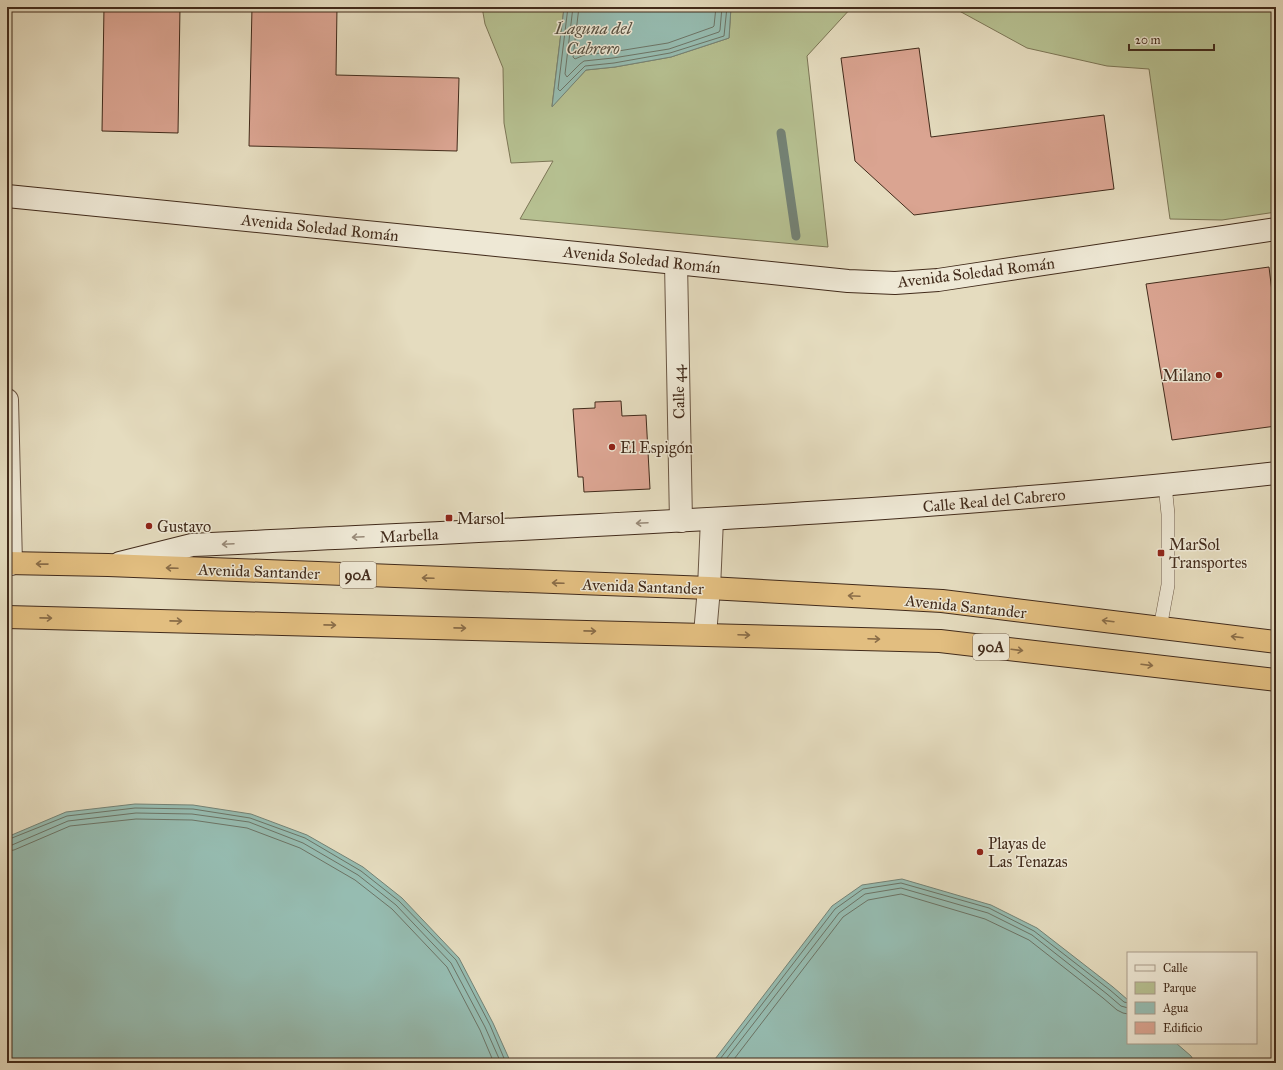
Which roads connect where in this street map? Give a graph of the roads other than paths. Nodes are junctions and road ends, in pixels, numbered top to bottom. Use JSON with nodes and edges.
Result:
{"nodes":[{"id":1,"x":7,"y":196,"type":"edge"},
{"id":2,"x":1276,"y":229,"type":"edge"},
{"id":3,"x":676,"y":263,"type":"junction"},
{"id":4,"x":7,"y":400,"type":"edge"},
{"id":5,"x":1276,"y":473,"type":"edge"},
{"id":6,"x":1165,"y":486,"type":"junction"},
{"id":7,"x":712,"y":519,"type":"junction"},
{"id":8,"x":680,"y":521,"type":"junction"},
{"id":9,"x":9,"y":564,"type":"edge"},
{"id":10,"x":108,"y":566,"type":"junction"},
{"id":11,"x":709,"y":588,"type":"junction"},
{"id":12,"x":7,"y":617,"type":"edge"},
{"id":13,"x":1160,"y":628,"type":"junction"},
{"id":14,"x":705,"y":634,"type":"junction"},
{"id":15,"x":1276,"y":642,"type":"edge"},
{"id":16,"x":1276,"y":680,"type":"edge"}],
"edges":[{"from":1,"to":3,"type":"street","name":"Avenida Soledad Román"},
{"from":2,"to":3,"type":"street","name":"Avenida Soledad Román"},
{"from":3,"to":8,"type":"street","name":"Calle 44"},
{"from":4,"to":9,"type":"street"},
{"from":5,"to":6,"type":"street","name":"Calle Real del Cabrero"},
{"from":6,"to":7,"type":"street","name":"Calle Real del Cabrero"},
{"from":6,"to":13,"type":"lane"},
{"from":7,"to":8,"type":"street","name":"Marbella"},
{"from":7,"to":11,"type":"street"},
{"from":8,"to":10,"type":"street","name":"Marbella","one_way":true},
{"from":10,"to":9,"type":"highway","name":"Avenida Santander","number":"90A","one_way":true},
{"from":11,"to":10,"type":"highway","name":"Avenida Santander","number":"90A","one_way":true},
{"from":13,"to":11,"type":"highway","name":"Avenida Santander","number":"90A","one_way":true},
{"from":11,"to":14,"type":"street"},
{"from":12,"to":14,"type":"highway","number":"90A","one_way":true},
{"from":15,"to":13,"type":"highway","name":"Avenida Santander","number":"90A","one_way":true},
{"from":14,"to":16,"type":"highway","number":"90A","one_way":true}]}
